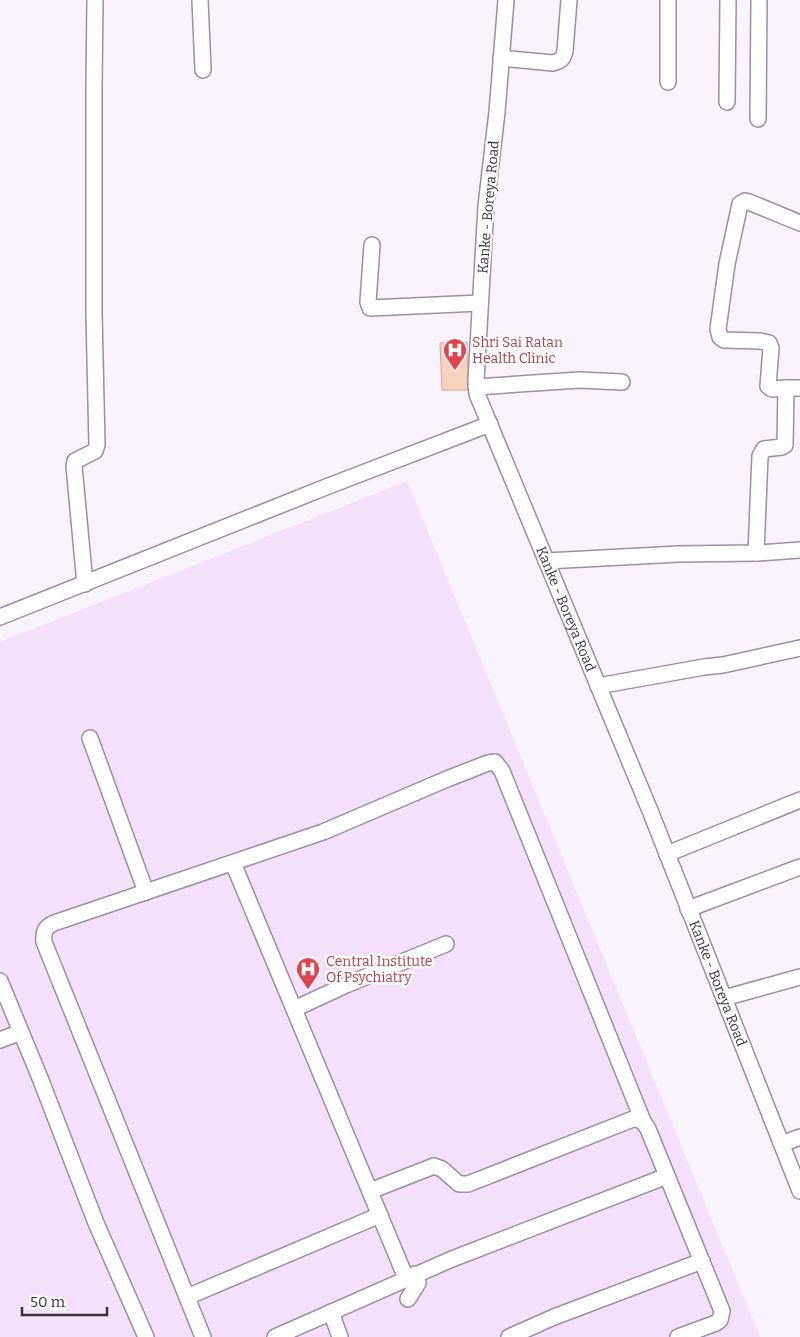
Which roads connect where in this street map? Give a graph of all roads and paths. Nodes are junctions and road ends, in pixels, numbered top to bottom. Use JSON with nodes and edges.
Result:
{"nodes":[{"id":1,"x":95,"y":0,"type":"edge"},
{"id":2,"x":200,"y":0,"type":"edge"},
{"id":3,"x":506,"y":0,"type":"edge"},
{"id":4,"x":569,"y":0,"type":"edge"},
{"id":5,"x":668,"y":0,"type":"edge"},
{"id":6,"x":728,"y":0,"type":"edge"},
{"id":7,"x":759,"y":0,"type":"edge"},
{"id":8,"x":500,"y":58,"type":"junction"},
{"id":9,"x":203,"y":70,"type":"dead end"},
{"id":10,"x":668,"y":82,"type":"dead end"},
{"id":11,"x":727,"y":102,"type":"dead end"},
{"id":12,"x":758,"y":119,"type":"dead end"},
{"id":13,"x":800,"y":223,"type":"edge"},
{"id":14,"x":372,"y":245,"type":"dead end"},
{"id":15,"x":480,"y":303,"type":"junction"},
{"id":16,"x":622,"y":382,"type":"dead end"},
{"id":17,"x":476,"y":387,"type":"junction"},
{"id":18,"x":793,"y":388,"type":"edge"},
{"id":19,"x":490,"y":424,"type":"junction"},
{"id":20,"x":800,"y":550,"type":"edge"},
{"id":21,"x":756,"y":553,"type":"junction"},
{"id":22,"x":546,"y":561,"type":"junction"},
{"id":23,"x":85,"y":584,"type":"junction"},
{"id":24,"x":0,"y":617,"type":"edge"},
{"id":25,"x":800,"y":648,"type":"edge"},
{"id":26,"x":598,"y":686,"type":"junction"},
{"id":27,"x":90,"y":738,"type":"dead end"},
{"id":28,"x":800,"y":800,"type":"edge"},
{"id":29,"x":667,"y":854,"type":"junction"},
{"id":30,"x":233,"y":863,"type":"junction"},
{"id":31,"x":800,"y":867,"type":"edge"},
{"id":32,"x":146,"y":892,"type":"junction"},
{"id":33,"x":688,"y":909,"type":"junction"},
{"id":34,"x":446,"y":944,"type":"dead end"},
{"id":35,"x":800,"y":977,"type":"edge"},
{"id":36,"x":0,"y":981,"type":"edge"},
{"id":37,"x":724,"y":998,"type":"junction"},
{"id":38,"x":294,"y":1009,"type":"junction"},
{"id":39,"x":21,"y":1032,"type":"junction"},
{"id":40,"x":0,"y":1040,"type":"edge"},
{"id":41,"x":643,"y":1121,"type":"junction"},
{"id":42,"x":800,"y":1137,"type":"edge"},
{"id":43,"x":782,"y":1144,"type":"junction"},
{"id":44,"x":667,"y":1176,"type":"junction"},
{"id":45,"x":370,"y":1191,"type":"junction"},
{"id":46,"x":800,"y":1191,"type":"edge"},
{"id":47,"x":380,"y":1215,"type":"junction"},
{"id":48,"x":702,"y":1261,"type":"junction"},
{"id":49,"x":411,"y":1276,"type":"junction"},
{"id":50,"x":187,"y":1297,"type":"junction"},
{"id":51,"x":408,"y":1299,"type":"dead end"},
{"id":52,"x":330,"y":1312,"type":"junction"},
{"id":53,"x":146,"y":1337,"type":"edge"},
{"id":54,"x":203,"y":1337,"type":"edge"},
{"id":55,"x":275,"y":1337,"type":"edge"},
{"id":56,"x":340,"y":1337,"type":"edge"},
{"id":57,"x":509,"y":1337,"type":"edge"},
{"id":58,"x":678,"y":1337,"type":"edge"}],
"edges":[{"from":1,"to":23,"type":"street"},
{"from":2,"to":9,"type":"street"},
{"from":3,"to":8,"type":"street","name":"Kanke - Boreya Road"},
{"from":4,"to":8,"type":"street"},
{"from":5,"to":10,"type":"street"},
{"from":6,"to":11,"type":"street"},
{"from":7,"to":12,"type":"street"},
{"from":8,"to":15,"type":"street","name":"Kanke - Boreya Road"},
{"from":13,"to":18,"type":"street"},
{"from":14,"to":15,"type":"street"},
{"from":15,"to":17,"type":"street","name":"Kanke - Boreya Road"},
{"from":16,"to":17,"type":"street"},
{"from":17,"to":19,"type":"street","name":"Kanke - Boreya Road"},
{"from":18,"to":21,"type":"street"},
{"from":19,"to":22,"type":"street","name":"Kanke - Boreya Road"},
{"from":19,"to":23,"type":"street"},
{"from":20,"to":21,"type":"street"},
{"from":21,"to":22,"type":"street"},
{"from":22,"to":26,"type":"street","name":"Kanke - Boreya Road"},
{"from":23,"to":24,"type":"street"},
{"from":25,"to":26,"type":"street"},
{"from":26,"to":29,"type":"street","name":"Kanke - Boreya Road"},
{"from":27,"to":32,"type":"street"},
{"from":28,"to":29,"type":"street"},
{"from":29,"to":33,"type":"street","name":"Kanke - Boreya Road"},
{"from":30,"to":32,"type":"street"},
{"from":30,"to":38,"type":"street"},
{"from":30,"to":41,"type":"street"},
{"from":31,"to":33,"type":"street"},
{"from":32,"to":50,"type":"street"},
{"from":33,"to":37,"type":"street","name":"Kanke - Boreya Road"},
{"from":34,"to":38,"type":"street"},
{"from":35,"to":37,"type":"street"},
{"from":36,"to":39,"type":"street"},
{"from":37,"to":43,"type":"street","name":"Kanke - Boreya Road"},
{"from":38,"to":45,"type":"street"},
{"from":39,"to":40,"type":"street"},
{"from":39,"to":53,"type":"street"},
{"from":41,"to":44,"type":"street"},
{"from":41,"to":45,"type":"street"},
{"from":42,"to":43,"type":"street"},
{"from":43,"to":46,"type":"street","name":"Kanke - Boreya Road"},
{"from":44,"to":48,"type":"street"},
{"from":44,"to":49,"type":"street"},
{"from":45,"to":47,"type":"street"},
{"from":47,"to":49,"type":"street"},
{"from":47,"to":50,"type":"street"},
{"from":48,"to":57,"type":"street"},
{"from":48,"to":58,"type":"street"},
{"from":49,"to":51,"type":"street"},
{"from":49,"to":52,"type":"street"},
{"from":50,"to":54,"type":"street"},
{"from":52,"to":55,"type":"street"},
{"from":52,"to":56,"type":"street"}]}
